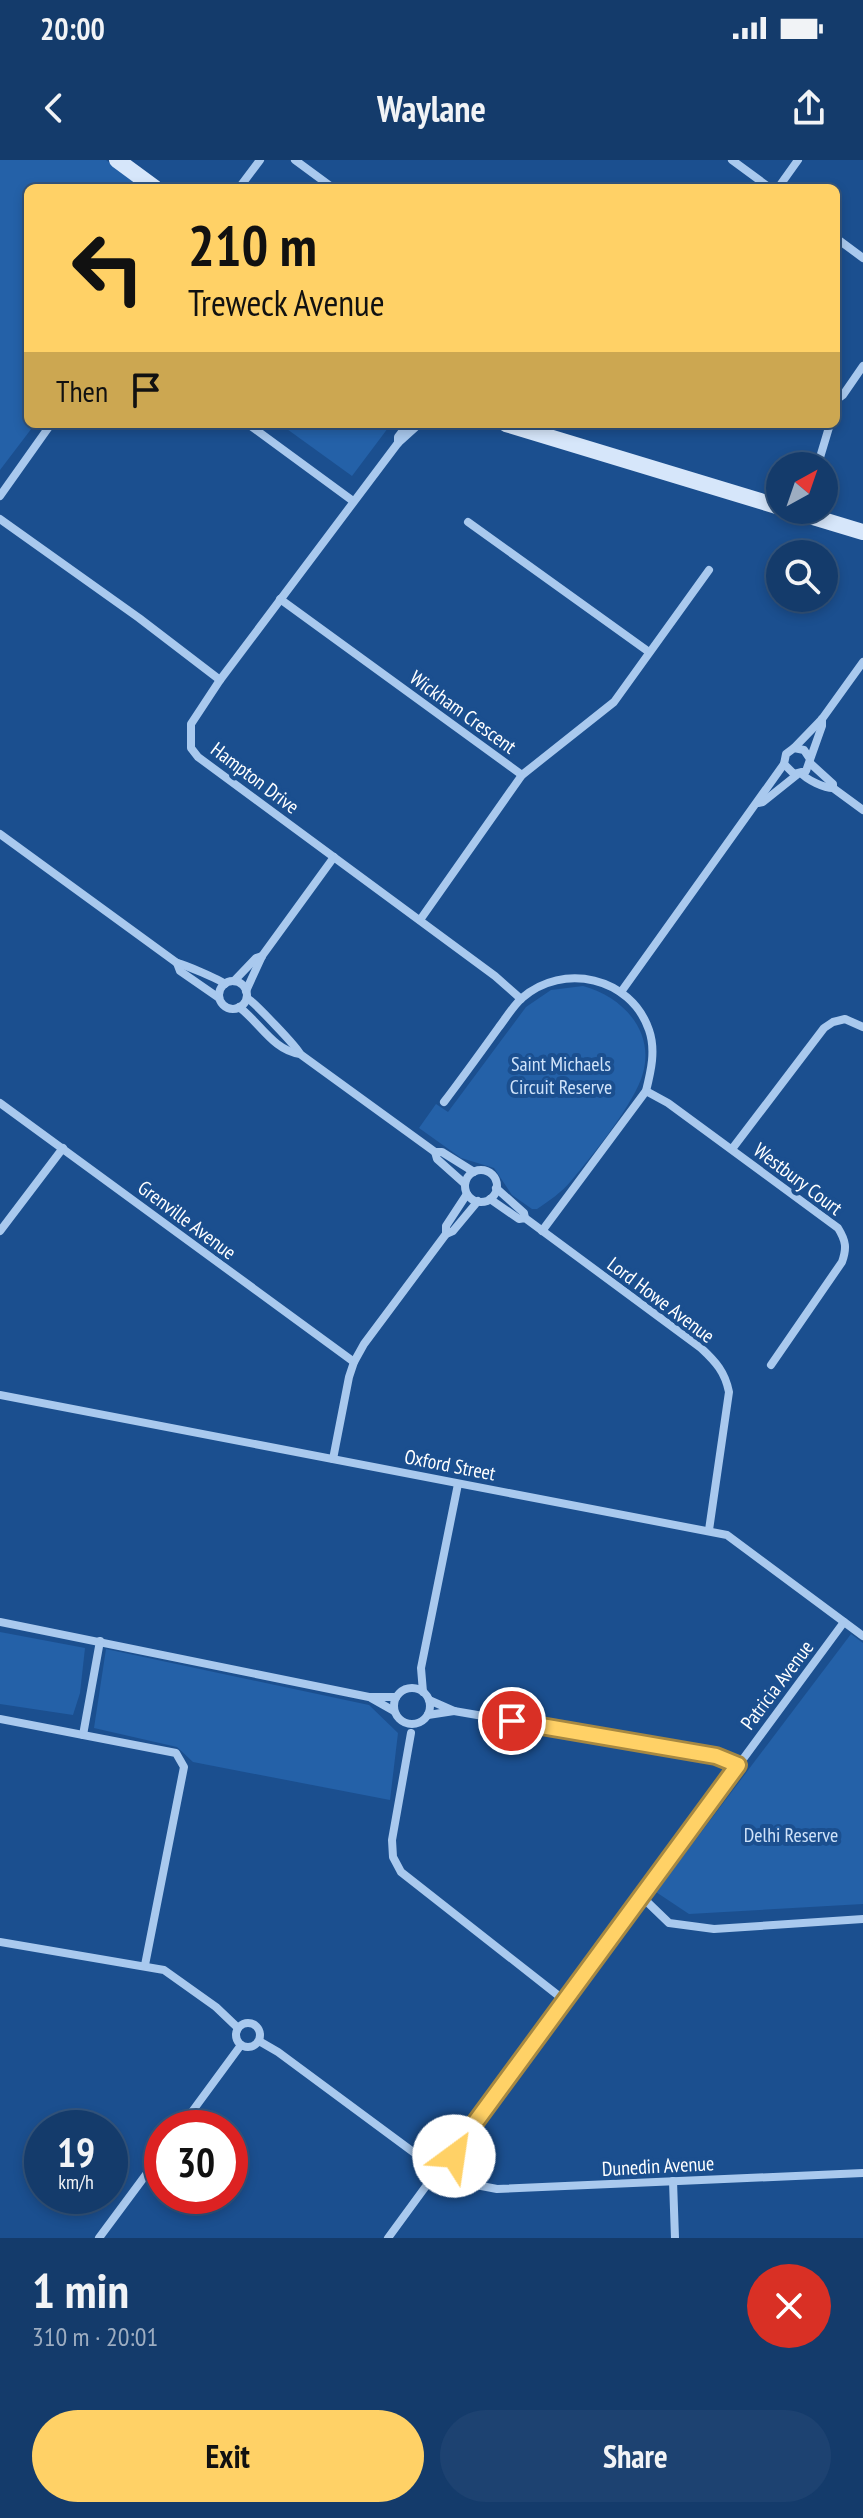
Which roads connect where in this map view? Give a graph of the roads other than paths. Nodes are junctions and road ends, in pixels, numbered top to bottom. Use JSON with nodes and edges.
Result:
{"nodes":[{"id":1,"x":117,"y":160,"type":"edge"},
{"id":2,"x":260,"y":160,"type":"edge"},
{"id":3,"x":295,"y":160,"type":"edge"},
{"id":4,"x":732,"y":160,"type":"edge"},
{"id":5,"x":798,"y":160,"type":"edge"},
{"id":6,"x":150,"y":184,"type":"edge"},
{"id":7,"x":242,"y":184,"type":"edge"},
{"id":8,"x":328,"y":184,"type":"edge"},
{"id":9,"x":765,"y":184,"type":"edge"},
{"id":10,"x":781,"y":184,"type":"edge"},
{"id":11,"x":840,"y":241,"type":"edge"},
{"id":12,"x":863,"y":258,"type":"edge"},
{"id":13,"x":863,"y":366,"type":"edge"},
{"id":14,"x":840,"y":397,"type":"edge"},
{"id":15,"x":48,"y":428,"type":"edge"},
{"id":16,"x":253,"y":428,"type":"edge"},
{"id":17,"x":405,"y":428,"type":"edge"},
{"id":18,"x":415,"y":428,"type":"edge"},
{"id":19,"x":519,"y":428,"type":"edge"},
{"id":20,"x":829,"y":428,"type":"edge"},
{"id":21,"x":398,"y":443,"type":"junction"},
{"id":22,"x":822,"y":452,"type":"edge"},
{"id":23,"x":0,"y":496,"type":"edge"},
{"id":24,"x":353,"y":501,"type":"junction"},
{"id":25,"x":766,"y":503,"type":"edge"},
{"id":26,"x":0,"y":519,"type":"edge"},
{"id":27,"x":468,"y":522,"type":"dead end"},
{"id":28,"x":836,"y":524,"type":"edge"},
{"id":29,"x":863,"y":532,"type":"edge"},
{"id":30,"x":709,"y":570,"type":"dead end"},
{"id":31,"x":280,"y":599,"type":"junction"},
{"id":32,"x":649,"y":652,"type":"junction"},
{"id":33,"x":863,"y":662,"type":"edge"},
{"id":34,"x":220,"y":680,"type":"junction"},
{"id":35,"x":822,"y":719,"type":"junction"},
{"id":36,"x":794,"y":748,"type":"junction"},
{"id":37,"x":810,"y":761,"type":"junction"},
{"id":38,"x":784,"y":764,"type":"junction"},
{"id":39,"x":799,"y":774,"type":"junction"},
{"id":40,"x":522,"y":775,"type":"junction"},
{"id":41,"x":833,"y":788,"type":"junction"},
{"id":42,"x":758,"y":803,"type":"junction"},
{"id":43,"x":863,"y":810,"type":"edge"},
{"id":44,"x":0,"y":834,"type":"edge"},
{"id":45,"x":334,"y":857,"type":"junction"},
{"id":46,"x":420,"y":920,"type":"junction"},
{"id":47,"x":262,"y":956,"type":"junction"},
{"id":48,"x":177,"y":963,"type":"junction"},
{"id":49,"x":229,"y":983,"type":"junction"},
{"id":50,"x":621,"y":992,"type":"junction"},
{"id":51,"x":246,"y":994,"type":"junction"},
{"id":52,"x":219,"y":998,"type":"junction"},
{"id":53,"x":521,"y":999,"type":"junction"},
{"id":54,"x":239,"y":1007,"type":"junction"},
{"id":55,"x":863,"y":1027,"type":"edge"},
{"id":56,"x":300,"y":1054,"type":"junction"},
{"id":57,"x":646,"y":1091,"type":"junction"},
{"id":58,"x":444,"y":1102,"type":"dead end"},
{"id":59,"x":0,"y":1103,"type":"edge"},
{"id":60,"x":63,"y":1148,"type":"junction"},
{"id":61,"x":732,"y":1149,"type":"junction"},
{"id":62,"x":435,"y":1152,"type":"junction"},
{"id":63,"x":474,"y":1172,"type":"junction"},
{"id":64,"x":496,"y":1188,"type":"junction"},
{"id":65,"x":466,"y":1189,"type":"junction"},
{"id":66,"x":490,"y":1199,"type":"junction"},
{"id":67,"x":478,"y":1201,"type":"junction"},
{"id":68,"x":525,"y":1218,"type":"junction"},
{"id":69,"x":0,"y":1231,"type":"edge"},
{"id":70,"x":542,"y":1231,"type":"junction"},
{"id":71,"x":446,"y":1234,"type":"junction"},
{"id":72,"x":354,"y":1362,"type":"junction"},
{"id":73,"x":771,"y":1365,"type":"dead end"},
{"id":74,"x":0,"y":1395,"type":"edge"},
{"id":75,"x":333,"y":1459,"type":"junction"},
{"id":76,"x":458,"y":1484,"type":"junction"},
{"id":77,"x":709,"y":1530,"type":"junction"},
{"id":78,"x":0,"y":1622,"type":"edge"},
{"id":79,"x":844,"y":1622,"type":"junction"},
{"id":80,"x":863,"y":1636,"type":"edge"},
{"id":81,"x":100,"y":1641,"type":"junction"},
{"id":82,"x":421,"y":1668,"type":"junction"},
{"id":83,"x":407,"y":1688,"type":"junction"},
{"id":84,"x":423,"y":1692,"type":"junction"},
{"id":85,"x":369,"y":1697,"type":"junction"},
{"id":86,"x":396,"y":1697,"type":"junction"},
{"id":87,"x":429,"y":1700,"type":"junction"},
{"id":88,"x":394,"y":1711,"type":"junction"},
{"id":89,"x":454,"y":1711,"type":"junction"},
{"id":90,"x":428,"y":1715,"type":"junction"},
{"id":91,"x":0,"y":1719,"type":"edge"},
{"id":92,"x":411,"y":1733,"type":"dead end"},
{"id":93,"x":83,"y":1735,"type":"junction"},
{"id":94,"x":738,"y":1765,"type":"junction"},
{"id":95,"x":641,"y":1896,"type":"junction"},
{"id":96,"x":863,"y":1919,"type":"edge"},
{"id":97,"x":0,"y":1942,"type":"edge"},
{"id":98,"x":145,"y":1965,"type":"junction"},
{"id":99,"x":564,"y":2000,"type":"junction"},
{"id":100,"x":238,"y":2028,"type":"junction"},
{"id":101,"x":259,"y":2041,"type":"junction"},
{"id":102,"x":241,"y":2045,"type":"junction"},
{"id":103,"x":193,"y":2110,"type":"edge"},
{"id":104,"x":452,"y":2154,"type":"junction"},
{"id":105,"x":424,"y":2160,"type":"junction"},
{"id":106,"x":863,"y":2173,"type":"edge"},
{"id":107,"x":458,"y":2174,"type":"junction"},
{"id":108,"x":144,"y":2177,"type":"edge"},
{"id":109,"x":673,"y":2181,"type":"junction"},
{"id":110,"x":429,"y":2182,"type":"junction"},
{"id":111,"x":99,"y":2238,"type":"edge"},
{"id":112,"x":388,"y":2238,"type":"edge"},
{"id":113,"x":675,"y":2238,"type":"edge"}],
"edges":[{"from":1,"to":6,"type":"street"},
{"from":2,"to":7,"type":"street"},
{"from":3,"to":8,"type":"street"},
{"from":4,"to":9,"type":"street"},
{"from":5,"to":10,"type":"street"},
{"from":11,"to":12,"type":"street"},
{"from":13,"to":14,"type":"street"},
{"from":15,"to":23,"type":"street"},
{"from":16,"to":24,"type":"street"},
{"from":17,"to":21,"type":"street","name":"Hampton Drive"},
{"from":18,"to":21,"type":"street","name":"Hampton Drive"},
{"from":19,"to":25,"type":"street"},
{"from":20,"to":22,"type":"street"},
{"from":21,"to":24,"type":"street","name":"Hampton Drive"},
{"from":24,"to":31,"type":"street","name":"Hampton Drive"},
{"from":26,"to":34,"type":"street"},
{"from":27,"to":32,"type":"street"},
{"from":28,"to":29,"type":"street"},
{"from":30,"to":32,"type":"street"},
{"from":31,"to":34,"type":"street","name":"Hampton Drive"},
{"from":31,"to":40,"type":"street","name":"Wickham Crescent"},
{"from":32,"to":40,"type":"street"},
{"from":33,"to":35,"type":"street"},
{"from":34,"to":45,"type":"street","name":"Hampton Drive"},
{"from":35,"to":36,"type":"street"},
{"from":35,"to":37,"type":"street"},
{"from":36,"to":37,"type":"street"},
{"from":36,"to":38,"type":"street"},
{"from":37,"to":39,"type":"street"},
{"from":37,"to":41,"type":"street"},
{"from":38,"to":39,"type":"street"},
{"from":38,"to":42,"type":"street"},
{"from":39,"to":41,"type":"street"},
{"from":39,"to":42,"type":"street"},
{"from":40,"to":46,"type":"street","name":"Wickham Crescent"},
{"from":41,"to":43,"type":"street"},
{"from":42,"to":50,"type":"street"},
{"from":44,"to":48,"type":"street"},
{"from":45,"to":46,"type":"street","name":"Hampton Drive"},
{"from":45,"to":47,"type":"street"},
{"from":46,"to":53,"type":"street","name":"Hampton Drive"},
{"from":47,"to":49,"type":"street"},
{"from":47,"to":51,"type":"street"},
{"from":48,"to":49,"type":"street"},
{"from":48,"to":52,"type":"street"},
{"from":49,"to":51,"type":"street"},
{"from":49,"to":52,"type":"street"},
{"from":50,"to":53,"type":"street"},
{"from":50,"to":57,"type":"street"},
{"from":51,"to":54,"type":"street"},
{"from":51,"to":56,"type":"street"},
{"from":52,"to":54,"type":"street"},
{"from":53,"to":58,"type":"street"},
{"from":54,"to":56,"type":"street"},
{"from":55,"to":61,"type":"street"},
{"from":56,"to":62,"type":"street"},
{"from":57,"to":61,"type":"street","name":"Westbury Court"},
{"from":57,"to":70,"type":"street"},
{"from":59,"to":60,"type":"street","name":"Grenville Avenue"},
{"from":60,"to":69,"type":"street"},
{"from":60,"to":72,"type":"street","name":"Grenville Avenue"},
{"from":61,"to":73,"type":"street","name":"Westbury Court"},
{"from":62,"to":63,"type":"street"},
{"from":62,"to":65,"type":"street"},
{"from":63,"to":64,"type":"street"},
{"from":63,"to":65,"type":"street"},
{"from":64,"to":66,"type":"street"},
{"from":64,"to":68,"type":"street","name":"Lord Howe Avenue"},
{"from":65,"to":67,"type":"street"},
{"from":65,"to":71,"type":"street"},
{"from":66,"to":67,"type":"street"},
{"from":66,"to":68,"type":"street","name":"Lord Howe Avenue"},
{"from":67,"to":71,"type":"street"},
{"from":68,"to":70,"type":"street","name":"Lord Howe Avenue"},
{"from":70,"to":77,"type":"street","name":"Lord Howe Avenue"},
{"from":71,"to":72,"type":"street"},
{"from":72,"to":75,"type":"street"},
{"from":74,"to":75,"type":"street","name":"Oxford Street"},
{"from":75,"to":76,"type":"street","name":"Oxford Street"},
{"from":76,"to":77,"type":"street","name":"Oxford Street"},
{"from":76,"to":82,"type":"street"},
{"from":77,"to":79,"type":"street","name":"Oxford Street"},
{"from":78,"to":81,"type":"street"},
{"from":79,"to":80,"type":"street","name":"Oxford Street"},
{"from":79,"to":94,"type":"street","name":"Patricia Avenue"},
{"from":81,"to":85,"type":"street"},
{"from":81,"to":93,"type":"street"},
{"from":82,"to":83,"type":"street"},
{"from":82,"to":84,"type":"street"},
{"from":83,"to":84,"type":"street"},
{"from":83,"to":86,"type":"street"},
{"from":84,"to":87,"type":"street"},
{"from":85,"to":86,"type":"street"},
{"from":85,"to":88,"type":"street"},
{"from":86,"to":88,"type":"street"},
{"from":87,"to":89,"type":"street"},
{"from":87,"to":90,"type":"street"},
{"from":88,"to":90,"type":"street"},
{"from":89,"to":90,"type":"street"},
{"from":89,"to":94,"type":"street"},
{"from":91,"to":93,"type":"street"},
{"from":92,"to":99,"type":"street"},
{"from":93,"to":98,"type":"street"},
{"from":94,"to":95,"type":"street","name":"Patricia Avenue"},
{"from":95,"to":96,"type":"street"},
{"from":95,"to":99,"type":"street","name":"Patricia Avenue"},
{"from":97,"to":98,"type":"street"},
{"from":98,"to":100,"type":"street"},
{"from":99,"to":104,"type":"street","name":"Patricia Avenue"},
{"from":100,"to":101,"type":"street"},
{"from":100,"to":102,"type":"street"},
{"from":101,"to":102,"type":"street"},
{"from":101,"to":105,"type":"street"},
{"from":102,"to":103,"type":"street"},
{"from":104,"to":105,"type":"street"},
{"from":104,"to":107,"type":"street"},
{"from":105,"to":110,"type":"street"},
{"from":106,"to":109,"type":"street","name":"Dunedin Avenue"},
{"from":107,"to":109,"type":"street","name":"Dunedin Avenue"},
{"from":107,"to":110,"type":"street"},
{"from":108,"to":111,"type":"street"},
{"from":109,"to":113,"type":"street"},
{"from":110,"to":112,"type":"street"}]}
